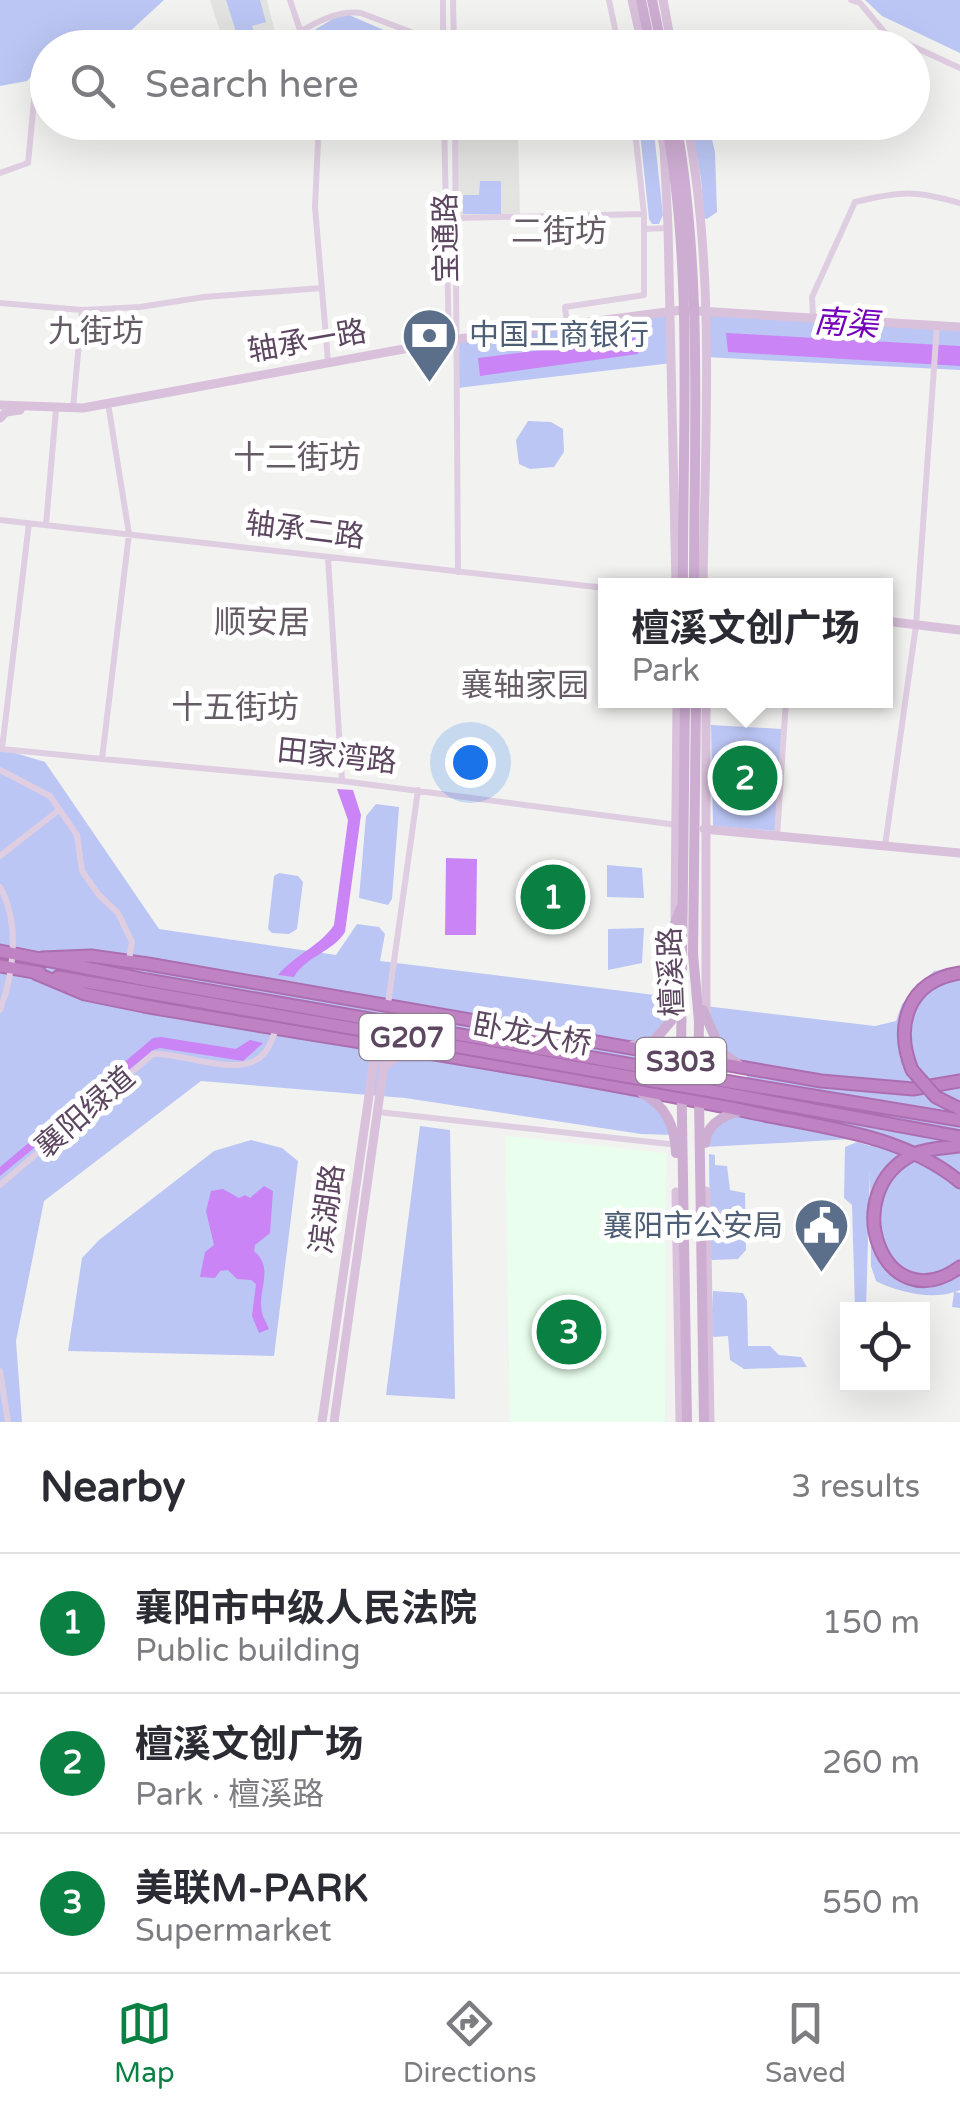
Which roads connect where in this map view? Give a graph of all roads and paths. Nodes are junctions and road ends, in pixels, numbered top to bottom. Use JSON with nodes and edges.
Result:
{"nodes":[{"id":1,"x":290,"y":0,"type":"edge"},
{"id":2,"x":442,"y":0,"type":"edge"},
{"id":3,"x":454,"y":0,"type":"edge"},
{"id":4,"x":609,"y":0,"type":"edge"},
{"id":5,"x":851,"y":0,"type":"edge"},
{"id":6,"x":648,"y":2,"type":"edge"},
{"id":7,"x":300,"y":30,"type":"edge"},
{"id":8,"x":306,"y":30,"type":"edge"},
{"id":9,"x":404,"y":30,"type":"edge"},
{"id":10,"x":443,"y":30,"type":"edge"},
{"id":11,"x":453,"y":30,"type":"edge"},
{"id":12,"x":615,"y":30,"type":"edge"},
{"id":13,"x":645,"y":30,"type":"edge"},
{"id":14,"x":650,"y":30,"type":"edge"},
{"id":15,"x":657,"y":30,"type":"edge"},
{"id":16,"x":663,"y":30,"type":"edge"},
{"id":17,"x":883,"y":30,"type":"edge"},
{"id":18,"x":930,"y":54,"type":"edge"},
{"id":19,"x":960,"y":68,"type":"edge"},
{"id":20,"x":30,"y":140,"type":"edge"},
{"id":21,"x":445,"y":140,"type":"edge"},
{"id":22,"x":455,"y":140,"type":"edge"},
{"id":23,"x":636,"y":140,"type":"edge"},
{"id":24,"x":665,"y":140,"type":"edge"},
{"id":25,"x":666,"y":140,"type":"edge"},
{"id":26,"x":678,"y":140,"type":"edge"},
{"id":27,"x":690,"y":140,"type":"edge"},
{"id":28,"x":318,"y":142,"type":"dead end"},
{"id":29,"x":0,"y":173,"type":"edge"},
{"id":30,"x":682,"y":187,"type":"junction"},
{"id":31,"x":960,"y":204,"type":"edge"},
{"id":32,"x":644,"y":214,"type":"junction"},
{"id":33,"x":456,"y":218,"type":"junction"},
{"id":34,"x":700,"y":224,"type":"junction"},
{"id":35,"x":668,"y":228,"type":"junction"},
{"id":36,"x":644,"y":229,"type":"junction"},
{"id":37,"x":322,"y":288,"type":"junction"},
{"id":38,"x":0,"y":302,"type":"edge"},
{"id":39,"x":82,"y":310,"type":"junction"},
{"id":40,"x":688,"y":310,"type":"junction"},
{"id":41,"x":813,"y":317,"type":"junction"},
{"id":42,"x":568,"y":324,"type":"junction"},
{"id":43,"x":960,"y":326,"type":"edge"},
{"id":44,"x":936,"y":327,"type":"junction"},
{"id":45,"x":453,"y":340,"type":"junction"},
{"id":46,"x":328,"y":362,"type":"junction"},
{"id":47,"x":108,"y":403,"type":"junction"},
{"id":48,"x":0,"y":405,"type":"edge"},
{"id":49,"x":32,"y":407,"type":"junction"},
{"id":50,"x":73,"y":408,"type":"junction"},
{"id":51,"x":56,"y":409,"type":"junction"},
{"id":52,"x":0,"y":418,"type":"edge"},
{"id":53,"x":0,"y":520,"type":"edge"},
{"id":54,"x":28,"y":523,"type":"junction"},
{"id":55,"x":46,"y":525,"type":"junction"},
{"id":56,"x":129,"y":534,"type":"junction"},
{"id":57,"x":328,"y":558,"type":"junction"},
{"id":58,"x":458,"y":572,"type":"junction"},
{"id":59,"x":680,"y":578,"type":"edge"},
{"id":60,"x":694,"y":578,"type":"edge"},
{"id":61,"x":703,"y":578,"type":"edge"},
{"id":62,"x":598,"y":587,"type":"edge"},
{"id":63,"x":893,"y":622,"type":"edge"},
{"id":64,"x":916,"y":625,"type":"junction"},
{"id":65,"x":960,"y":630,"type":"edge"},
{"id":66,"x":678,"y":708,"type":"edge"},
{"id":67,"x":685,"y":708,"type":"edge"},
{"id":68,"x":696,"y":708,"type":"edge"},
{"id":69,"x":705,"y":708,"type":"edge"},
{"id":70,"x":785,"y":708,"type":"edge"},
{"id":71,"x":102,"y":759,"type":"junction"},
{"id":72,"x":0,"y":770,"type":"edge"},
{"id":73,"x":342,"y":780,"type":"junction"},
{"id":74,"x":418,"y":790,"type":"junction"},
{"id":75,"x":59,"y":810,"type":"junction"},
{"id":76,"x":691,"y":827,"type":"junction"},
{"id":77,"x":777,"y":836,"type":"junction"},
{"id":78,"x":885,"y":846,"type":"junction"},
{"id":79,"x":960,"y":854,"type":"edge"},
{"id":80,"x":0,"y":856,"type":"edge"},
{"id":81,"x":0,"y":887,"type":"edge"},
{"id":82,"x":684,"y":902,"type":"junction"},
{"id":83,"x":676,"y":922,"type":"junction"},
{"id":84,"x":6,"y":952,"type":"edge"},
{"id":85,"x":42,"y":958,"type":"junction"},
{"id":86,"x":129,"y":961,"type":"junction"},
{"id":87,"x":694,"y":962,"type":"junction"},
{"id":88,"x":5,"y":967,"type":"edge"},
{"id":89,"x":35,"y":972,"type":"junction"},
{"id":90,"x":960,"y":973,"type":"edge"},
{"id":91,"x":145,"y":986,"type":"junction"},
{"id":92,"x":388,"y":1004,"type":"junction"},
{"id":93,"x":0,"y":1010,"type":"edge"},
{"id":94,"x":706,"y":1023,"type":"junction"},
{"id":95,"x":276,"y":1029,"type":"junction"},
{"id":96,"x":350,"y":1042,"type":"junction"},
{"id":97,"x":612,"y":1045,"type":"junction"},
{"id":98,"x":381,"y":1047,"type":"junction"},
{"id":99,"x":416,"y":1053,"type":"junction"},
{"id":100,"x":680,"y":1058,"type":"junction"},
{"id":101,"x":698,"y":1061,"type":"junction"},
{"id":102,"x":378,"y":1066,"type":"junction"},
{"id":103,"x":748,"y":1068,"type":"junction"},
{"id":104,"x":960,"y":1081,"type":"edge"},
{"id":105,"x":633,"y":1088,"type":"junction"},
{"id":106,"x":681,"y":1097,"type":"junction"},
{"id":107,"x":699,"y":1100,"type":"junction"},
{"id":108,"x":960,"y":1109,"type":"edge"},
{"id":109,"x":742,"y":1110,"type":"junction"},
{"id":110,"x":376,"y":1112,"type":"junction"},
{"id":111,"x":960,"y":1120,"type":"edge"},
{"id":112,"x":960,"y":1138,"type":"edge"},
{"id":113,"x":679,"y":1145,"type":"junction"},
{"id":114,"x":960,"y":1146,"type":"edge"},
{"id":115,"x":960,"y":1182,"type":"edge"},
{"id":116,"x":0,"y":1185,"type":"edge"},
{"id":117,"x":706,"y":1191,"type":"junction"},
{"id":118,"x":676,"y":1192,"type":"junction"},
{"id":119,"x":683,"y":1207,"type":"junction"},
{"id":120,"x":701,"y":1208,"type":"junction"},
{"id":121,"x":960,"y":1266,"type":"edge"},
{"id":122,"x":0,"y":1371,"type":"edge"},
{"id":123,"x":334,"y":1421,"type":"edge"},
{"id":124,"x":682,"y":1421,"type":"edge"},
{"id":125,"x":8,"y":1422,"type":"edge"},
{"id":126,"x":322,"y":1422,"type":"edge"},
{"id":127,"x":707,"y":1422,"type":"edge"}],
"edges":[{"from":1,"to":7,"type":"street"},
{"from":2,"to":10,"type":"street"},
{"from":3,"to":11,"type":"street"},
{"from":4,"to":12,"type":"street"},
{"from":5,"to":17,"type":"street"},
{"from":6,"to":13,"type":"street"},
{"from":6,"to":14,"type":"main road"},
{"from":6,"to":15,"type":"main road"},
{"from":6,"to":16,"type":"street"},
{"from":8,"to":9,"type":"street"},
{"from":18,"to":19,"type":"street"},
{"from":20,"to":29,"type":"street"},
{"from":21,"to":45,"type":"street","name":"宝通路"},
{"from":22,"to":33,"type":"street","name":"宝通路"},
{"from":23,"to":32,"type":"street"},
{"from":24,"to":35,"type":"street"},
{"from":25,"to":30,"type":"main road"},
{"from":26,"to":30,"type":"main road"},
{"from":27,"to":34,"type":"street"},
{"from":28,"to":37,"type":"street"},
{"from":30,"to":34,"type":"street"},
{"from":30,"to":35,"type":"street"},
{"from":30,"to":40,"type":"main road"},
{"from":31,"to":41,"type":"street"},
{"from":32,"to":33,"type":"street"},
{"from":32,"to":36,"type":"street"},
{"from":33,"to":45,"type":"street","name":"宝通路"},
{"from":34,"to":40,"type":"street"},
{"from":35,"to":36,"type":"street"},
{"from":35,"to":40,"type":"street"},
{"from":36,"to":42,"type":"street"},
{"from":37,"to":39,"type":"street"},
{"from":37,"to":46,"type":"street"},
{"from":38,"to":39,"type":"street"},
{"from":39,"to":50,"type":"street"},
{"from":40,"to":41,"type":"street","name":"轴承一路"},
{"from":40,"to":42,"type":"street","name":"轴承一路"},
{"from":40,"to":59,"type":"main road"},
{"from":40,"to":60,"type":"main road"},
{"from":40,"to":61,"type":"street"},
{"from":41,"to":44,"type":"street","name":"轴承一路"},
{"from":42,"to":45,"type":"street","name":"轴承一路"},
{"from":43,"to":44,"type":"street","name":"轴承一路"},
{"from":44,"to":64,"type":"street"},
{"from":45,"to":46,"type":"street","name":"轴承一路"},
{"from":45,"to":58,"type":"street","name":"宝通路"},
{"from":46,"to":47,"type":"street","name":"轴承一路"},
{"from":47,"to":50,"type":"street","name":"轴承一路"},
{"from":47,"to":56,"type":"street"},
{"from":48,"to":49,"type":"street","name":"轴承一路"},
{"from":49,"to":51,"type":"street","name":"轴承一路"},
{"from":49,"to":52,"type":"street"},
{"from":50,"to":51,"type":"street","name":"轴承一路"},
{"from":51,"to":55,"type":"street"},
{"from":53,"to":54,"type":"street","name":"轴承二路"},
{"from":54,"to":55,"type":"street","name":"轴承二路"},
{"from":54,"to":71,"type":"street","name":"田家湾路"},
{"from":55,"to":56,"type":"street","name":"轴承二路"},
{"from":56,"to":57,"type":"street","name":"轴承二路"},
{"from":56,"to":71,"type":"street"},
{"from":57,"to":58,"type":"street","name":"轴承二路"},
{"from":57,"to":73,"type":"street"},
{"from":58,"to":62,"type":"street","name":"轴承二路"},
{"from":63,"to":64,"type":"street"},
{"from":64,"to":65,"type":"street"},
{"from":64,"to":78,"type":"street"},
{"from":66,"to":76,"type":"street"},
{"from":67,"to":76,"type":"main road","name":"檀溪路","number":"S303"},
{"from":68,"to":76,"type":"main road","name":"檀溪路","number":"S303"},
{"from":69,"to":76,"type":"street"},
{"from":70,"to":77,"type":"street"},
{"from":71,"to":73,"type":"street","name":"田家湾路"},
{"from":72,"to":75,"type":"street"},
{"from":73,"to":74,"type":"street","name":"田家湾路"},
{"from":74,"to":76,"type":"street","name":"田家湾路"},
{"from":74,"to":92,"type":"street"},
{"from":75,"to":80,"type":"street"},
{"from":75,"to":86,"type":"street"},
{"from":76,"to":77,"type":"street","name":"田家湾路"},
{"from":76,"to":82,"type":"main road","name":"檀溪路","number":"S303"},
{"from":76,"to":83,"type":"street"},
{"from":76,"to":87,"type":"main road","name":"檀溪路","number":"S303"},
{"from":76,"to":94,"type":"street"},
{"from":77,"to":78,"type":"street","name":"田家湾路"},
{"from":78,"to":79,"type":"street","name":"田家湾路"},
{"from":81,"to":84,"type":"street"},
{"from":82,"to":83,"type":"main road"},
{"from":82,"to":100,"type":"main road","name":"檀溪路","number":"S303"},
{"from":83,"to":97,"type":"main road"},
{"from":84,"to":85,"type":"highway","number":"G207"},
{"from":84,"to":88,"type":"street"},
{"from":85,"to":86,"type":"highway"},
{"from":85,"to":91,"type":"highway","name":"卧龙大桥","number":"G207"},
{"from":86,"to":92,"type":"highway"},
{"from":87,"to":94,"type":"main road"},
{"from":87,"to":101,"type":"main road","name":"檀溪路","number":"S303"},
{"from":88,"to":89,"type":"highway","number":"G207"},
{"from":88,"to":93,"type":"street"},
{"from":89,"to":91,"type":"highway","name":"卧龙大桥","number":"G207"},
{"from":89,"to":95,"type":"highway"},
{"from":90,"to":108,"type":"highway","bridge":true},
{"from":91,"to":111,"type":"highway","name":"卧龙大桥","number":"G207","bridge":true},
{"from":91,"to":112,"type":"highway","name":"卧龙大桥","number":"G207","bridge":true},
{"from":92,"to":97,"type":"highway"},
{"from":92,"to":98,"type":"street","name":"滨湖路"},
{"from":94,"to":103,"type":"main road"},
{"from":95,"to":96,"type":"highway"},
{"from":95,"to":116,"type":"street","name":"襄阳绿道"},
{"from":96,"to":98,"type":"highway"},
{"from":96,"to":102,"type":"street"},
{"from":97,"to":100,"type":"highway"},
{"from":98,"to":99,"type":"highway"},
{"from":98,"to":102,"type":"street","name":"滨湖路"},
{"from":99,"to":102,"type":"street"},
{"from":99,"to":105,"type":"highway"},
{"from":100,"to":101,"type":"highway"},
{"from":100,"to":106,"type":"main road","name":"檀溪路","number":"S303"},
{"from":101,"to":103,"type":"highway"},
{"from":101,"to":107,"type":"main road","name":"檀溪路","number":"S303"},
{"from":102,"to":110,"type":"street","name":"滨湖路"},
{"from":102,"to":126,"type":"street","name":"滨湖路"},
{"from":103,"to":104,"type":"highway"},
{"from":105,"to":106,"type":"highway"},
{"from":105,"to":113,"type":"main road"},
{"from":106,"to":107,"type":"highway"},
{"from":106,"to":113,"type":"main road","name":"檀溪路","number":"S303"},
{"from":107,"to":109,"type":"highway"},
{"from":107,"to":120,"type":"main road","name":"檀溪路","number":"S303"},
{"from":109,"to":115,"type":"highway"},
{"from":109,"to":117,"type":"main road"},
{"from":110,"to":113,"type":"street"},
{"from":110,"to":123,"type":"street","name":"滨湖路"},
{"from":113,"to":118,"type":"main road"},
{"from":113,"to":119,"type":"main road","name":"檀溪路","number":"S303"},
{"from":114,"to":121,"type":"highway"},
{"from":117,"to":120,"type":"main road"},
{"from":117,"to":127,"type":"street"},
{"from":118,"to":119,"type":"main road"},
{"from":118,"to":124,"type":"street"},
{"from":119,"to":124,"type":"main road","name":"檀溪路","number":"S303"},
{"from":120,"to":127,"type":"main road","name":"檀溪路","number":"S303"},
{"from":122,"to":125,"type":"street"}]}
